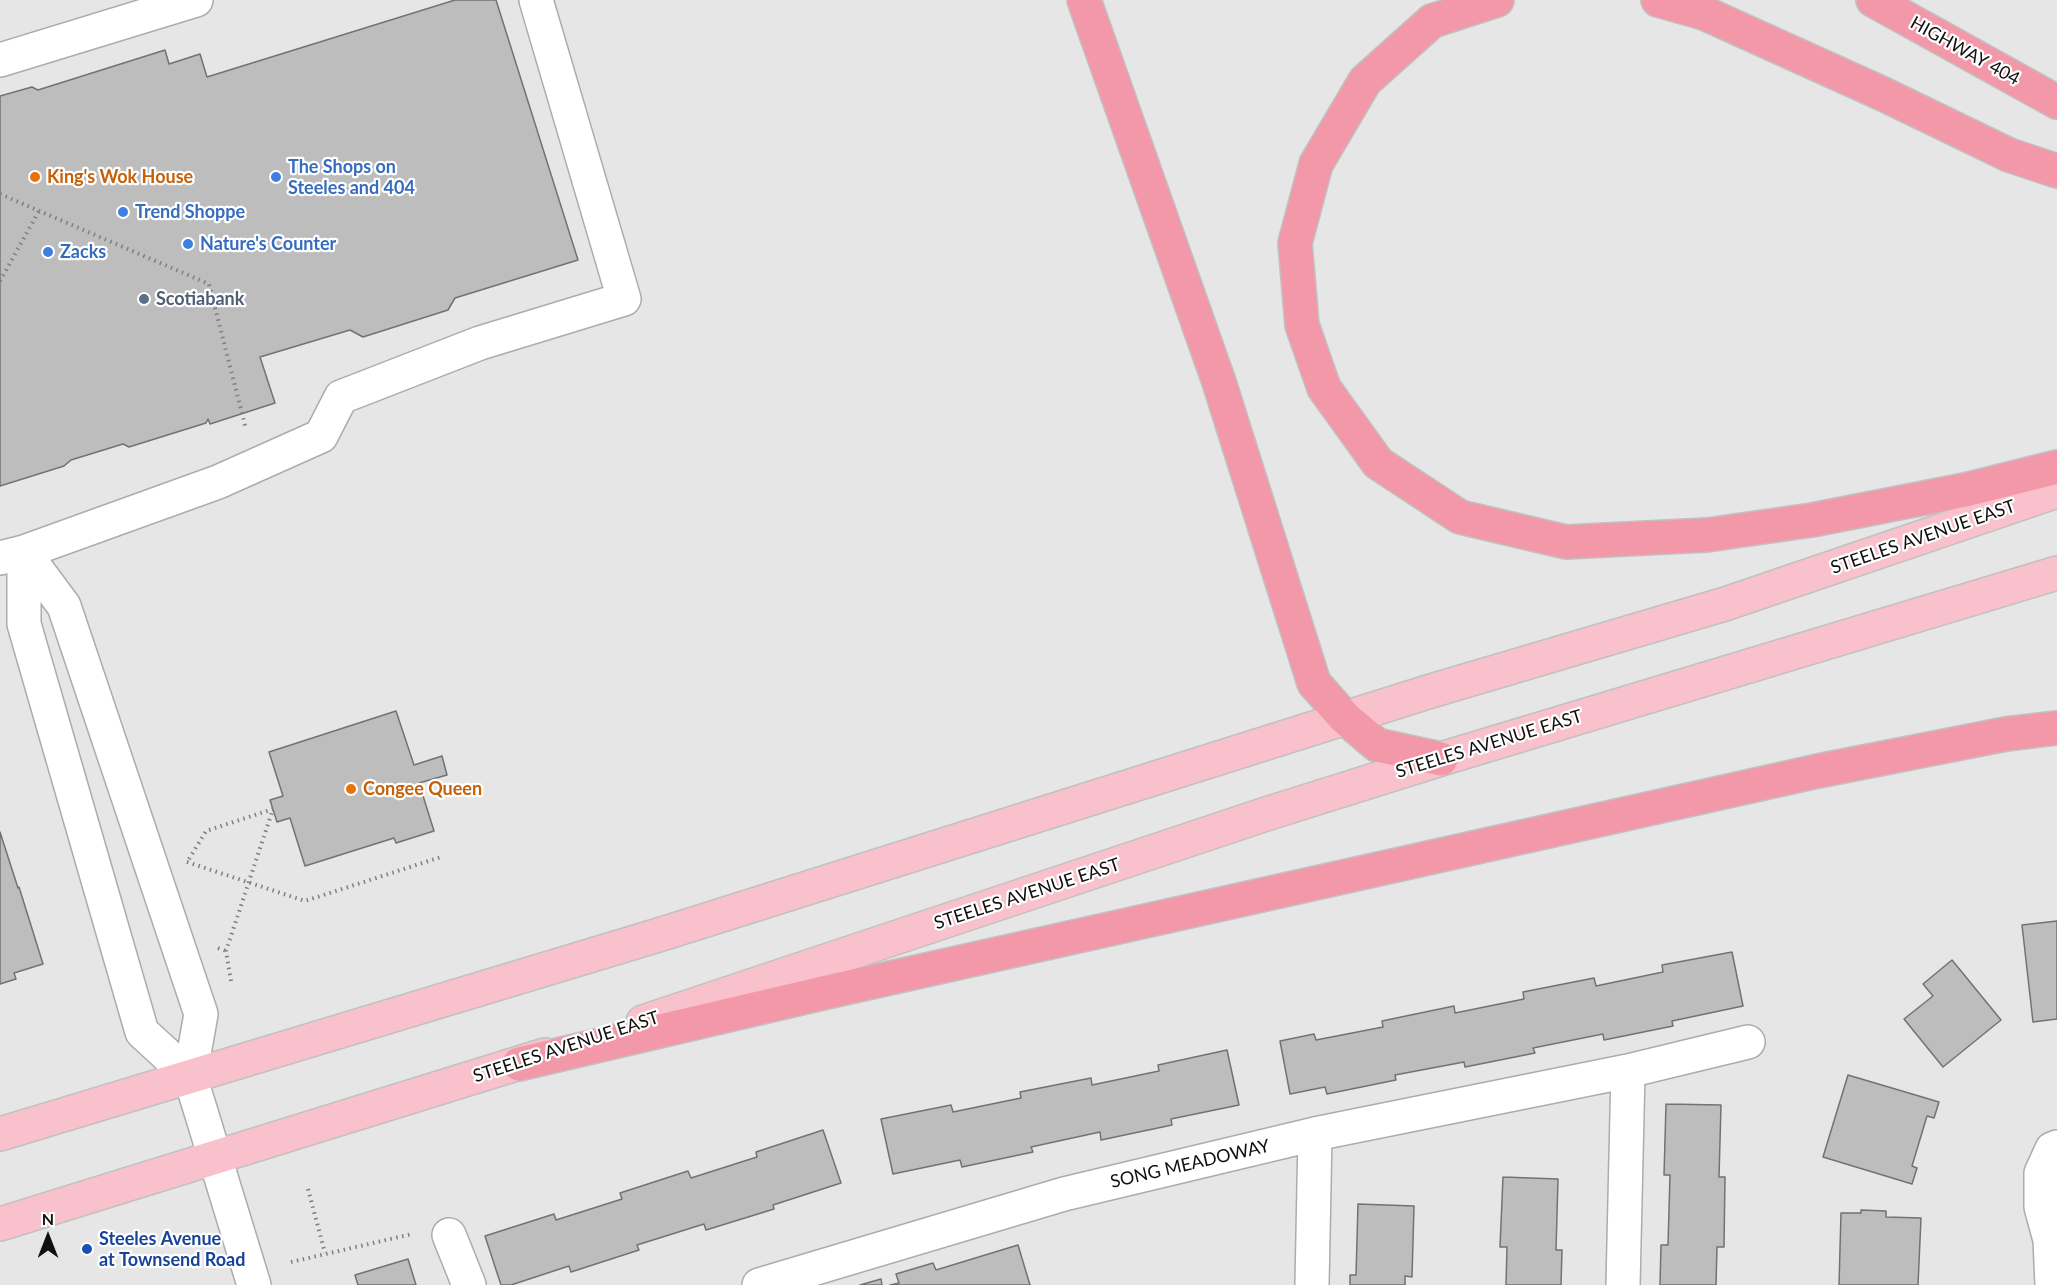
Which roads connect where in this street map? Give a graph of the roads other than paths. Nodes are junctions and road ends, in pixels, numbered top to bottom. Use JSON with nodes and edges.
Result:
{"nodes":[{"id":1,"x":196,"y":0,"type":"edge"},
{"id":2,"x":536,"y":0,"type":"edge"},
{"id":3,"x":1084,"y":0,"type":"edge"},
{"id":4,"x":1497,"y":0,"type":"edge"},
{"id":5,"x":1658,"y":0,"type":"edge"},
{"id":6,"x":1873,"y":0,"type":"edge"},
{"id":7,"x":0,"y":60,"type":"edge"},
{"id":8,"x":2057,"y":102,"type":"edge"},
{"id":9,"x":2057,"y":171,"type":"edge"},
{"id":10,"x":2057,"y":466,"type":"edge"},
{"id":11,"x":2057,"y":491,"type":"edge"},
{"id":12,"x":12,"y":555,"type":"edge"},
{"id":13,"x":2057,"y":573,"type":"edge"},
{"id":14,"x":1345,"y":717,"type":"junction"},
{"id":15,"x":2057,"y":728,"type":"edge"},
{"id":16,"x":1441,"y":759,"type":"junction"},
{"id":17,"x":1748,"y":1042,"type":"dead end"},
{"id":18,"x":519,"y":1064,"type":"junction"},
{"id":19,"x":1628,"y":1071,"type":"junction"},
{"id":20,"x":190,"y":1076,"type":"junction"},
{"id":21,"x":0,"y":1134,"type":"edge"},
{"id":22,"x":1315,"y":1134,"type":"junction"},
{"id":23,"x":2057,"y":1147,"type":"edge"},
{"id":24,"x":214,"y":1157,"type":"junction"},
{"id":25,"x":0,"y":1224,"type":"edge"},
{"id":26,"x":434,"y":1236,"type":"road end"},
{"id":27,"x":254,"y":1285,"type":"edge"},
{"id":28,"x":469,"y":1285,"type":"edge"},
{"id":29,"x":759,"y":1285,"type":"edge"},
{"id":30,"x":1312,"y":1285,"type":"edge"},
{"id":31,"x":1623,"y":1285,"type":"edge"},
{"id":32,"x":2052,"y":1285,"type":"edge"}],
"edges":[{"from":1,"to":7,"type":"street"},
{"from":2,"to":12,"type":"street"},
{"from":3,"to":14,"type":"highway"},
{"from":4,"to":10,"type":"highway"},
{"from":5,"to":9,"type":"highway"},
{"from":6,"to":8,"type":"highway","name":"HIGHWAY 404"},
{"from":11,"to":14,"type":"main road","name":"STEELES AVENUE EAST"},
{"from":12,"to":20,"type":"street"},
{"from":12,"to":20,"type":"street"},
{"from":13,"to":16,"type":"main road","name":"STEELES AVENUE EAST"},
{"from":14,"to":16,"type":"highway"},
{"from":14,"to":20,"type":"main road","name":"STEELES AVENUE EAST"},
{"from":15,"to":18,"type":"highway"},
{"from":16,"to":18,"type":"main road","name":"STEELES AVENUE EAST"},
{"from":17,"to":19,"type":"street","name":"SONG MEADOWAY"},
{"from":18,"to":24,"type":"main road","name":"STEELES AVENUE EAST"},
{"from":19,"to":22,"type":"street","name":"SONG MEADOWAY"},
{"from":19,"to":31,"type":"street"},
{"from":20,"to":21,"type":"main road","name":"STEELES AVENUE EAST"},
{"from":20,"to":24,"type":"street"},
{"from":22,"to":29,"type":"street","name":"SONG MEADOWAY"},
{"from":22,"to":30,"type":"street"},
{"from":23,"to":32,"type":"street"},
{"from":24,"to":25,"type":"main road","name":"STEELES AVENUE EAST"},
{"from":24,"to":27,"type":"street"},
{"from":26,"to":28,"type":"street"}]}
